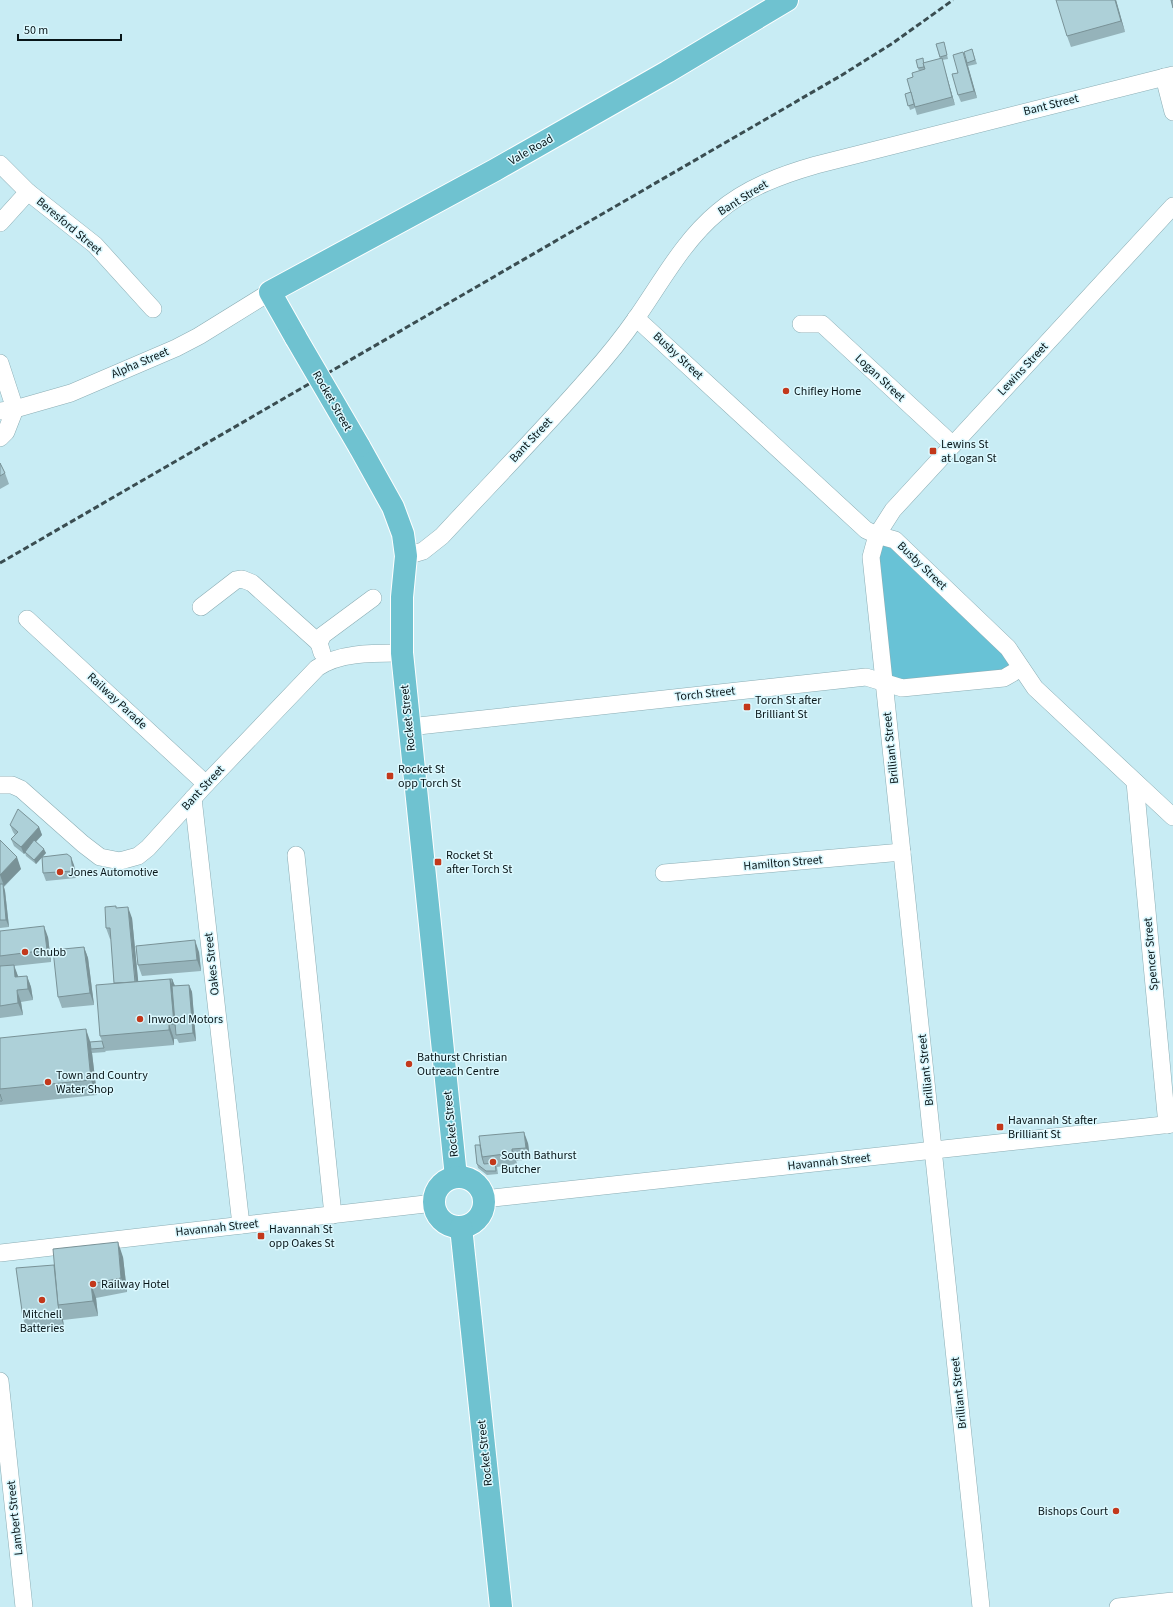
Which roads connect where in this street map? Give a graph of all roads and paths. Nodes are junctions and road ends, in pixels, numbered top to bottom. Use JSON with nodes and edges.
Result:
{"nodes":[{"id":1,"x":787,"y":0,"type":"edge"},
{"id":2,"x":1168,"y":76,"type":"edge"},
{"id":3,"x":1173,"y":112,"type":"edge"},
{"id":4,"x":0,"y":164,"type":"edge"},
{"id":5,"x":28,"y":192,"type":"junction"},
{"id":6,"x":1173,"y":206,"type":"edge"},
{"id":7,"x":0,"y":223,"type":"edge"},
{"id":8,"x":270,"y":292,"type":"junction"},
{"id":9,"x":153,"y":309,"type":"dead end"},
{"id":10,"x":636,"y":318,"type":"junction"},
{"id":11,"x":801,"y":324,"type":"dead end"},
{"id":12,"x":0,"y":363,"type":"edge"},
{"id":13,"x":7,"y":410,"type":"edge"},
{"id":14,"x":0,"y":438,"type":"edge"},
{"id":15,"x":953,"y":445,"type":"junction"},
{"id":16,"x":877,"y":535,"type":"junction"},
{"id":17,"x":406,"y":556,"type":"junction"},
{"id":18,"x":373,"y":598,"type":"dead end"},
{"id":19,"x":201,"y":607,"type":"dead end"},
{"id":20,"x":27,"y":619,"type":"dead end"},
{"id":21,"x":319,"y":643,"type":"junction"},
{"id":22,"x":402,"y":653,"type":"junction"},
{"id":23,"x":325,"y":662,"type":"junction"},
{"id":24,"x":1021,"y":668,"type":"junction"},
{"id":25,"x":885,"y":682,"type":"junction"},
{"id":26,"x":409,"y":727,"type":"junction"},
{"id":27,"x":1135,"y":782,"type":"junction"},
{"id":28,"x":3,"y":784,"type":"edge"},
{"id":29,"x":206,"y":784,"type":"junction"},
{"id":30,"x":193,"y":798,"type":"junction"},
{"id":31,"x":1173,"y":817,"type":"edge"},
{"id":32,"x":902,"y":852,"type":"junction"},
{"id":33,"x":296,"y":855,"type":"dead end"},
{"id":34,"x":664,"y":873,"type":"dead end"},
{"id":35,"x":1170,"y":1125,"type":"edge"},
{"id":36,"x":934,"y":1150,"type":"junction"},
{"id":37,"x":456,"y":1177,"type":"junction"},
{"id":38,"x":484,"y":1199,"type":"junction"},
{"id":39,"x":434,"y":1203,"type":"junction"},
{"id":40,"x":333,"y":1215,"type":"junction"},
{"id":41,"x":241,"y":1225,"type":"junction"},
{"id":42,"x":461,"y":1227,"type":"junction"},
{"id":43,"x":0,"y":1252,"type":"edge"},
{"id":44,"x":0,"y":1381,"type":"edge"},
{"id":45,"x":4,"y":1454,"type":"edge"},
{"id":46,"x":1173,"y":1601,"type":"edge"},
{"id":47,"x":24,"y":1607,"type":"edge"},
{"id":48,"x":502,"y":1607,"type":"edge"},
{"id":49,"x":981,"y":1607,"type":"edge"},
{"id":50,"x":1118,"y":1607,"type":"edge"}],
"edges":[{"from":1,"to":8,"type":"main road","name":"Vale Road"},
{"from":2,"to":3,"type":"street"},
{"from":2,"to":10,"type":"street","name":"Bant Street"},
{"from":4,"to":5,"type":"street","name":"Beresford Street"},
{"from":5,"to":7,"type":"street"},
{"from":5,"to":9,"type":"street","name":"Beresford Street"},
{"from":6,"to":15,"type":"street","name":"Lewins Street"},
{"from":8,"to":13,"type":"street","name":"Alpha Street"},
{"from":8,"to":17,"type":"main road","name":"Rocket Street","bridge":true},
{"from":10,"to":16,"type":"street","name":"Busby Street"},
{"from":10,"to":17,"type":"street","name":"Bant Street"},
{"from":11,"to":15,"type":"street","name":"Logan Street"},
{"from":12,"to":13,"type":"street"},
{"from":13,"to":14,"type":"street"},
{"from":15,"to":16,"type":"street","name":"Lewins Street"},
{"from":16,"to":24,"type":"street","name":"Busby Street"},
{"from":16,"to":25,"type":"street","name":"Brilliant Street"},
{"from":17,"to":22,"type":"main road","name":"Rocket Street"},
{"from":18,"to":21,"type":"street"},
{"from":19,"to":21,"type":"street"},
{"from":20,"to":29,"type":"street","name":"Railway Parade"},
{"from":21,"to":23,"type":"street"},
{"from":22,"to":23,"type":"street","name":"Bant Street"},
{"from":22,"to":26,"type":"main road","name":"Rocket Street"},
{"from":23,"to":29,"type":"street","name":"Bant Street"},
{"from":24,"to":25,"type":"street","name":"Torch Street"},
{"from":24,"to":27,"type":"street","name":"Busby Street"},
{"from":25,"to":26,"type":"street","name":"Torch Street"},
{"from":25,"to":32,"type":"street","name":"Brilliant Street"},
{"from":26,"to":37,"type":"main road","name":"Rocket Street"},
{"from":27,"to":31,"type":"street","name":"Busby Street"},
{"from":27,"to":35,"type":"street","name":"Spencer Street"},
{"from":28,"to":30,"type":"street","name":"Bant Street"},
{"from":29,"to":30,"type":"street","name":"Bant Street"},
{"from":30,"to":41,"type":"street","name":"Oakes Street"},
{"from":32,"to":34,"type":"street","name":"Hamilton Street"},
{"from":32,"to":36,"type":"street","name":"Brilliant Street"},
{"from":33,"to":40,"type":"street"},
{"from":35,"to":36,"type":"street","name":"Havannah Street"},
{"from":36,"to":38,"type":"street","name":"Havannah Street"},
{"from":36,"to":49,"type":"street","name":"Brilliant Street"},
{"from":37,"to":38,"type":"main road"},
{"from":37,"to":39,"type":"main road"},
{"from":38,"to":42,"type":"main road"},
{"from":39,"to":40,"type":"street","name":"Havannah Street"},
{"from":39,"to":42,"type":"main road"},
{"from":40,"to":41,"type":"street","name":"Havannah Street"},
{"from":41,"to":43,"type":"street","name":"Havannah Street"},
{"from":42,"to":48,"type":"main road","name":"Rocket Street"},
{"from":44,"to":45,"type":"street","name":"Lambert Street"},
{"from":45,"to":47,"type":"street","name":"Lambert Street"},
{"from":46,"to":50,"type":"street"}]}
